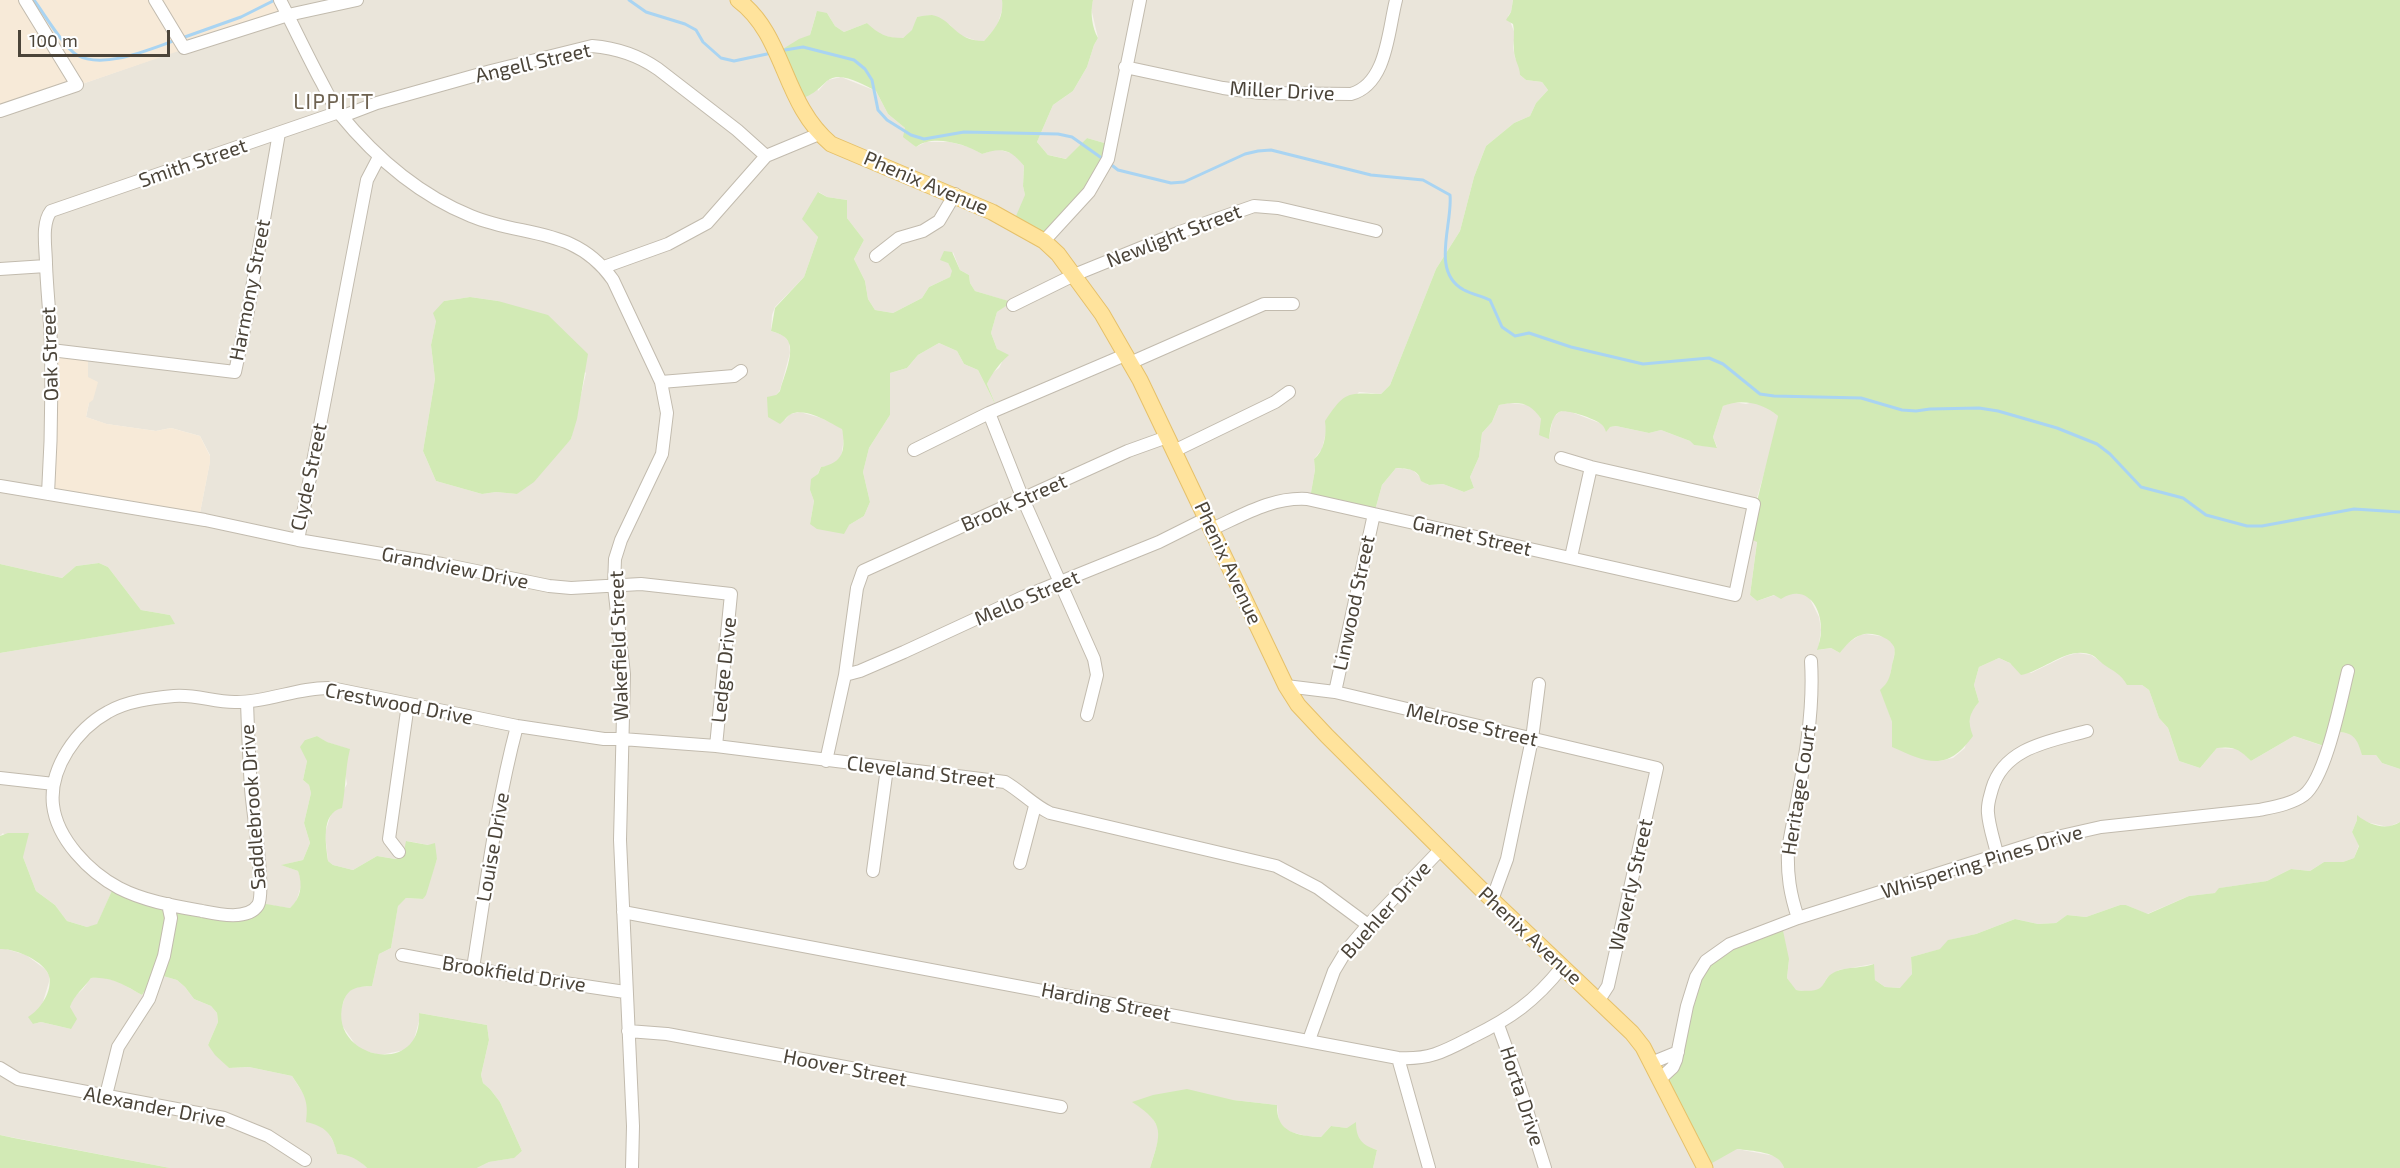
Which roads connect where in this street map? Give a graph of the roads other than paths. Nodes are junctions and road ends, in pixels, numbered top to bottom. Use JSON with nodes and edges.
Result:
{"nodes":[{"id":1,"x":25,"y":0,"type":"edge"},
{"id":2,"x":155,"y":0,"type":"edge"},
{"id":3,"x":280,"y":0,"type":"edge"},
{"id":4,"x":357,"y":0,"type":"edge"},
{"id":5,"x":738,"y":0,"type":"edge"},
{"id":6,"x":1140,"y":0,"type":"edge"},
{"id":7,"x":1395,"y":0,"type":"edge"},
{"id":8,"x":288,"y":15,"type":"junction"},
{"id":9,"x":1125,"y":67,"type":"junction"},
{"id":10,"x":0,"y":111,"type":"edge"},
{"id":11,"x":341,"y":114,"type":"junction"},
{"id":12,"x":279,"y":133,"type":"junction"},
{"id":13,"x":819,"y":134,"type":"junction"},
{"id":14,"x":766,"y":156,"type":"junction"},
{"id":15,"x":379,"y":157,"type":"junction"},
{"id":16,"x":955,"y":194,"type":"junction"},
{"id":17,"x":48,"y":215,"type":"joint"},
{"id":18,"x":1376,"y":231,"type":"dead end"},
{"id":19,"x":1044,"y":242,"type":"junction"},
{"id":20,"x":876,"y":256,"type":"dead end"},
{"id":21,"x":46,"y":266,"type":"junction"},
{"id":22,"x":604,"y":267,"type":"junction"},
{"id":23,"x":0,"y":269,"type":"edge"},
{"id":24,"x":1074,"y":275,"type":"junction"},
{"id":25,"x":1013,"y":304,"type":"dead end"},
{"id":26,"x":1293,"y":304,"type":"dead end"},
{"id":27,"x":51,"y":350,"type":"junction"},
{"id":28,"x":1127,"y":359,"type":"junction"},
{"id":29,"x":741,"y":371,"type":"dead end"},
{"id":30,"x":661,"y":382,"type":"junction"},
{"id":31,"x":1289,"y":392,"type":"dead end"},
{"id":32,"x":989,"y":413,"type":"junction"},
{"id":33,"x":1167,"y":437,"type":"junction"},
{"id":34,"x":914,"y":450,"type":"dead end"},
{"id":35,"x":1174,"y":451,"type":"junction"},
{"id":36,"x":1561,"y":458,"type":"dead end"},
{"id":37,"x":1591,"y":467,"type":"junction"},
{"id":38,"x":0,"y":486,"type":"edge"},
{"id":39,"x":48,"y":494,"type":"junction"},
{"id":40,"x":1023,"y":499,"type":"junction"},
{"id":41,"x":1374,"y":514,"type":"junction"},
{"id":42,"x":1210,"y":523,"type":"junction"},
{"id":43,"x":298,"y":540,"type":"junction"},
{"id":44,"x":1571,"y":557,"type":"junction"},
{"id":45,"x":1061,"y":583,"type":"junction"},
{"id":46,"x":614,"y":586,"type":"junction"},
{"id":47,"x":731,"y":594,"type":"joint"},
{"id":48,"x":1811,"y":661,"type":"dead end"},
{"id":49,"x":2348,"y":671,"type":"dead end"},
{"id":50,"x":845,"y":675,"type":"junction"},
{"id":51,"x":1539,"y":684,"type":"dead end"},
{"id":52,"x":1286,"y":686,"type":"junction"},
{"id":53,"x":1335,"y":692,"type":"junction"},
{"id":54,"x":247,"y":702,"type":"junction"},
{"id":55,"x":408,"y":704,"type":"junction"},
{"id":56,"x":1087,"y":715,"type":"dead end"},
{"id":57,"x":517,"y":726,"type":"junction"},
{"id":58,"x":2087,"y":731,"type":"dead end"},
{"id":59,"x":622,"y":738,"type":"junction"},
{"id":60,"x":1532,"y":739,"type":"junction"},
{"id":61,"x":716,"y":746,"type":"junction"},
{"id":62,"x":826,"y":761,"type":"junction"},
{"id":63,"x":887,"y":768,"type":"junction"},
{"id":64,"x":1657,"y":768,"type":"joint"},
{"id":65,"x":0,"y":778,"type":"edge"},
{"id":66,"x":54,"y":784,"type":"junction"},
{"id":67,"x":1035,"y":806,"type":"junction"},
{"id":68,"x":1441,"y":849,"type":"junction"},
{"id":69,"x":399,"y":852,"type":"dead end"},
{"id":70,"x":1998,"y":854,"type":"junction"},
{"id":71,"x":1020,"y":863,"type":"dead end"},
{"id":72,"x":873,"y":871,"type":"dead end"},
{"id":73,"x":1492,"y":900,"type":"junction"},
{"id":74,"x":168,"y":904,"type":"junction"},
{"id":75,"x":253,"y":910,"type":"joint"},
{"id":76,"x":623,"y":912,"type":"junction"},
{"id":77,"x":1798,"y":918,"type":"junction"},
{"id":78,"x":1368,"y":924,"type":"junction"},
{"id":79,"x":402,"y":955,"type":"dead end"},
{"id":80,"x":1562,"y":967,"type":"junction"},
{"id":81,"x":473,"y":968,"type":"junction"},
{"id":82,"x":626,"y":992,"type":"junction"},
{"id":83,"x":1599,"y":1000,"type":"junction"},
{"id":84,"x":1498,"y":1025,"type":"junction"},
{"id":85,"x":628,"y":1031,"type":"junction"},
{"id":86,"x":1309,"y":1040,"type":"junction"},
{"id":87,"x":1678,"y":1052,"type":"junction"},
{"id":88,"x":1398,"y":1058,"type":"junction"},
{"id":89,"x":1651,"y":1063,"type":"junction"},
{"id":90,"x":0,"y":1068,"type":"edge"},
{"id":91,"x":1660,"y":1079,"type":"junction"},
{"id":92,"x":106,"y":1095,"type":"junction"},
{"id":93,"x":1062,"y":1107,"type":"dead end"},
{"id":94,"x":305,"y":1160,"type":"dead end"},
{"id":95,"x":632,"y":1168,"type":"edge"},
{"id":96,"x":1429,"y":1168,"type":"edge"},
{"id":97,"x":1545,"y":1168,"type":"edge"},
{"id":98,"x":1705,"y":1168,"type":"edge"}],
"edges":[{"from":1,"to":10,"type":"street"},
{"from":2,"to":8,"type":"street"},
{"from":3,"to":8,"type":"street","name":"Wakefield Street"},
{"from":4,"to":8,"type":"street"},
{"from":5,"to":13,"type":"main road","name":"Phenix Avenue"},
{"from":6,"to":9,"type":"street"},
{"from":7,"to":9,"type":"street","name":"Miller Drive"},
{"from":8,"to":11,"type":"street","name":"Wakefield Street"},
{"from":9,"to":19,"type":"street"},
{"from":11,"to":12,"type":"street","name":"Smith Street"},
{"from":11,"to":14,"type":"street","name":"Angell Street"},
{"from":11,"to":15,"type":"street","name":"Wakefield Street"},
{"from":12,"to":17,"type":"street","name":"Smith Street"},
{"from":12,"to":27,"type":"street","name":"Harmony Street"},
{"from":13,"to":14,"type":"street"},
{"from":13,"to":16,"type":"main road","name":"Phenix Avenue"},
{"from":14,"to":22,"type":"street"},
{"from":15,"to":22,"type":"street","name":"Wakefield Street"},
{"from":15,"to":43,"type":"street","name":"Clyde Street"},
{"from":16,"to":19,"type":"main road","name":"Phenix Avenue"},
{"from":16,"to":20,"type":"street"},
{"from":17,"to":21,"type":"street","name":"Oak Street"},
{"from":18,"to":24,"type":"street","name":"Newlight Street"},
{"from":19,"to":24,"type":"main road","name":"Phenix Avenue"},
{"from":21,"to":23,"type":"street"},
{"from":21,"to":27,"type":"street","name":"Oak Street"},
{"from":22,"to":30,"type":"street","name":"Wakefield Street"},
{"from":24,"to":25,"type":"street","name":"Newlight Street"},
{"from":24,"to":28,"type":"main road","name":"Phenix Avenue"},
{"from":26,"to":28,"type":"street"},
{"from":27,"to":39,"type":"street","name":"Oak Street"},
{"from":28,"to":32,"type":"street"},
{"from":28,"to":33,"type":"main road","name":"Phenix Avenue"},
{"from":29,"to":30,"type":"street"},
{"from":30,"to":46,"type":"street","name":"Wakefield Street"},
{"from":31,"to":35,"type":"street"},
{"from":32,"to":34,"type":"street"},
{"from":32,"to":40,"type":"street"},
{"from":33,"to":35,"type":"main road","name":"Phenix Avenue"},
{"from":33,"to":40,"type":"street","name":"Brook Street"},
{"from":35,"to":42,"type":"main road","name":"Phenix Avenue"},
{"from":36,"to":37,"type":"street"},
{"from":37,"to":44,"type":"street"},
{"from":37,"to":44,"type":"street","name":"Garnet Street"},
{"from":38,"to":39,"type":"street","name":"Clyde Street"},
{"from":39,"to":43,"type":"street","name":"Clyde Street"},
{"from":40,"to":45,"type":"street"},
{"from":40,"to":50,"type":"street","name":"Brook Street"},
{"from":41,"to":42,"type":"street","name":"Garnet Street"},
{"from":41,"to":44,"type":"street","name":"Garnet Street"},
{"from":41,"to":53,"type":"street","name":"Linwood Street"},
{"from":42,"to":45,"type":"street","name":"Mello Street"},
{"from":42,"to":52,"type":"main road","name":"Phenix Avenue"},
{"from":43,"to":46,"type":"street","name":"Grandview Drive"},
{"from":45,"to":50,"type":"street","name":"Mello Street"},
{"from":45,"to":56,"type":"street"},
{"from":46,"to":47,"type":"street","name":"Grandview Drive"},
{"from":46,"to":59,"type":"street","name":"Wakefield Street"},
{"from":47,"to":61,"type":"street","name":"Ledge Drive"},
{"from":48,"to":77,"type":"street","name":"Heritage Court"},
{"from":49,"to":70,"type":"street","name":"Whispering Pines Drive"},
{"from":50,"to":62,"type":"street"},
{"from":51,"to":60,"type":"street"},
{"from":52,"to":53,"type":"street","name":"Melrose Street"},
{"from":52,"to":68,"type":"main road","name":"Phenix Avenue"},
{"from":53,"to":60,"type":"street","name":"Melrose Street"},
{"from":54,"to":55,"type":"street","name":"Crestwood Drive"},
{"from":54,"to":66,"type":"street","name":"Crestwood Drive"},
{"from":54,"to":75,"type":"street","name":"Saddlebrook Drive"},
{"from":55,"to":57,"type":"street","name":"Crestwood Drive"},
{"from":55,"to":69,"type":"street"},
{"from":57,"to":59,"type":"street","name":"Crestwood Drive"},
{"from":57,"to":81,"type":"street","name":"Louise Drive"},
{"from":58,"to":70,"type":"street"},
{"from":59,"to":61,"type":"street","name":"Cleveland Street"},
{"from":59,"to":76,"type":"street","name":"Wakefield Street"},
{"from":60,"to":64,"type":"street","name":"Melrose Street"},
{"from":60,"to":73,"type":"street"},
{"from":61,"to":62,"type":"street","name":"Cleveland Street"},
{"from":62,"to":63,"type":"street","name":"Cleveland Street"},
{"from":63,"to":67,"type":"street","name":"Cleveland Street"},
{"from":63,"to":72,"type":"street"},
{"from":64,"to":83,"type":"street","name":"Waverly Street"},
{"from":65,"to":66,"type":"street"},
{"from":66,"to":74,"type":"street","name":"Crestwood Drive"},
{"from":67,"to":71,"type":"street"},
{"from":67,"to":78,"type":"street","name":"Cleveland Street"},
{"from":68,"to":73,"type":"main road","name":"Phenix Avenue"},
{"from":68,"to":78,"type":"street","name":"Buehler Drive"},
{"from":70,"to":77,"type":"street","name":"Whispering Pines Drive"},
{"from":73,"to":80,"type":"main road","name":"Phenix Avenue"},
{"from":74,"to":75,"type":"street","name":"Crestwood Drive"},
{"from":74,"to":92,"type":"street"},
{"from":76,"to":82,"type":"street","name":"Wakefield Street"},
{"from":76,"to":86,"type":"street","name":"Harding Street"},
{"from":77,"to":87,"type":"street","name":"Whispering Pines Drive"},
{"from":78,"to":86,"type":"street","name":"Buehler Drive"},
{"from":79,"to":81,"type":"street","name":"Brookfield Drive"},
{"from":80,"to":83,"type":"main road","name":"Phenix Avenue"},
{"from":80,"to":84,"type":"street","name":"Harding Street"},
{"from":81,"to":82,"type":"street","name":"Brookfield Drive"},
{"from":82,"to":85,"type":"street","name":"Wakefield Street"},
{"from":83,"to":89,"type":"main road","name":"Phenix Avenue"},
{"from":84,"to":88,"type":"street","name":"Harding Street"},
{"from":84,"to":97,"type":"street","name":"Horta Drive"},
{"from":85,"to":93,"type":"street","name":"Hoover Street"},
{"from":85,"to":95,"type":"street","name":"Wakefield Street"},
{"from":86,"to":88,"type":"street","name":"Harding Street"},
{"from":87,"to":89,"type":"street"},
{"from":87,"to":91,"type":"street","name":"Whispering Pines Drive"},
{"from":88,"to":96,"type":"street"},
{"from":89,"to":91,"type":"main road","name":"Phenix Avenue"},
{"from":90,"to":92,"type":"street","name":"Alexander Drive"},
{"from":91,"to":98,"type":"main road","name":"Phenix Avenue"},
{"from":92,"to":94,"type":"street","name":"Alexander Drive"}]}
